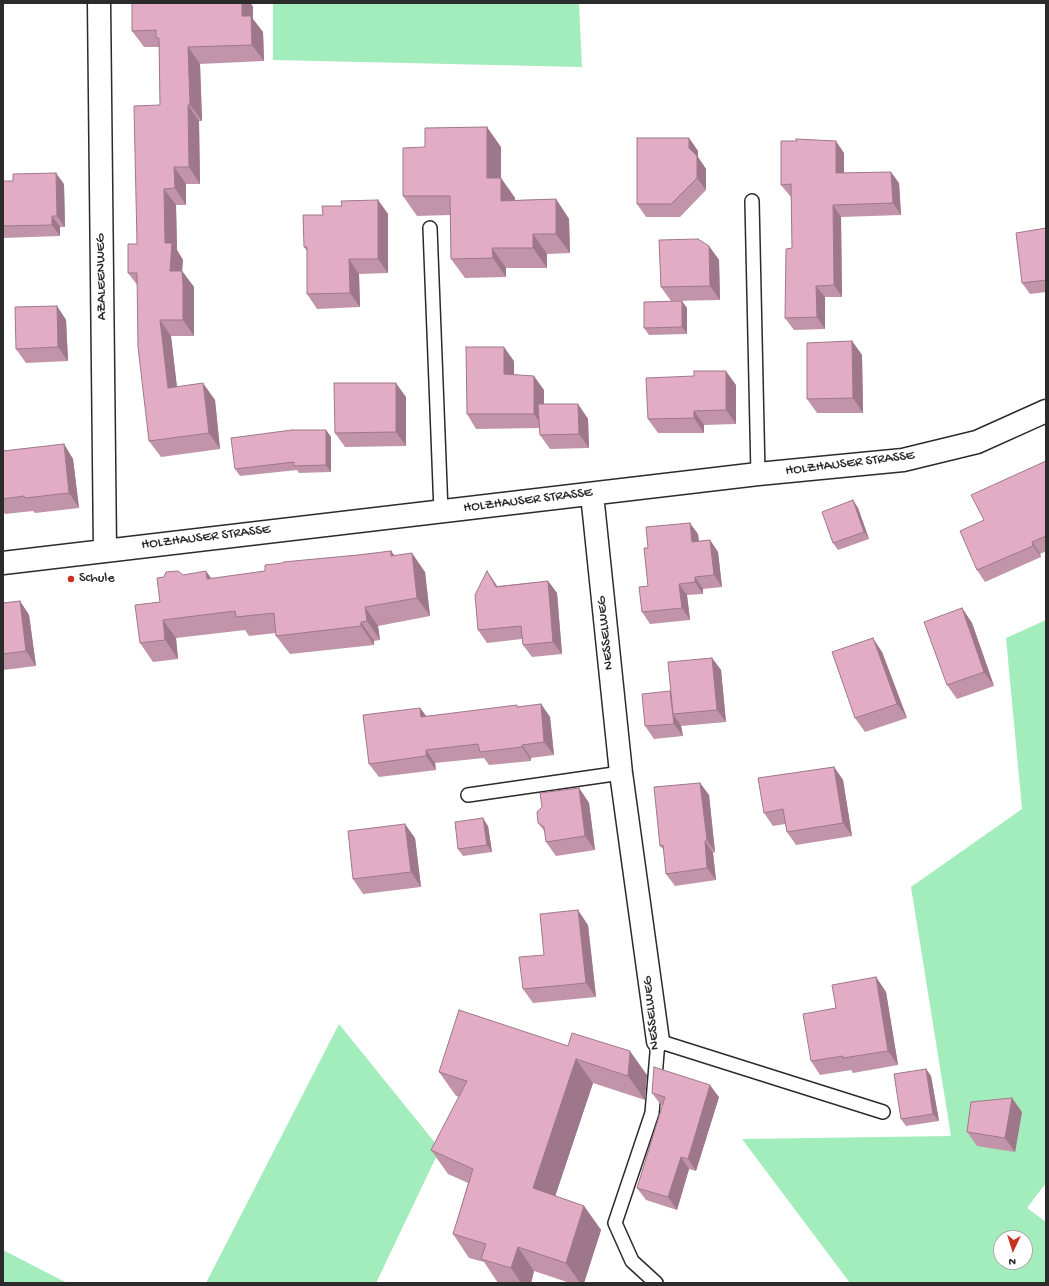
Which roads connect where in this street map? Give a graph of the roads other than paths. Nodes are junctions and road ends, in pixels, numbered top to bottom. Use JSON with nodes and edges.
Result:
{"nodes":[{"id":1,"x":99,"y":3,"type":"edge"},
{"id":2,"x":752,"y":202,"type":"dead end"},
{"id":3,"x":430,"y":228,"type":"dead end"},
{"id":4,"x":1046,"y":411,"type":"edge"},
{"id":5,"x":758,"y":474,"type":"junction"},
{"id":6,"x":592,"y":494,"type":"junction"},
{"id":7,"x":441,"y":512,"type":"junction"},
{"id":8,"x":105,"y":550,"type":"junction"},
{"id":9,"x":3,"y":563,"type":"edge"},
{"id":10,"x":621,"y":773,"type":"junction"},
{"id":11,"x":468,"y":795,"type":"dead end"},
{"id":12,"x":658,"y":1042,"type":"junction"},
{"id":13,"x":883,"y":1112,"type":"dead end"},
{"id":14,"x":656,"y":1283,"type":"edge"}],
"edges":[{"from":1,"to":8,"type":"street","name":"AZALEENWEG"},
{"from":2,"to":5,"type":"lane"},
{"from":3,"to":7,"type":"lane"},
{"from":4,"to":5,"type":"street","name":"HOLZHAUSER STRASSE"},
{"from":5,"to":6,"type":"street","name":"HOLZHAUSER STRASSE"},
{"from":6,"to":7,"type":"street","name":"HOLZHAUSER STRASSE"},
{"from":6,"to":10,"type":"street","name":"NESSELWEG"},
{"from":7,"to":8,"type":"street","name":"HOLZHAUSER STRASSE"},
{"from":8,"to":9,"type":"street","name":"HOLZHAUSER STRASSE"},
{"from":10,"to":11,"type":"lane"},
{"from":10,"to":12,"type":"street","name":"NESSELWEG"},
{"from":12,"to":13,"type":"lane"},
{"from":12,"to":14,"type":"lane","name":"NESSELWEG"}]}
